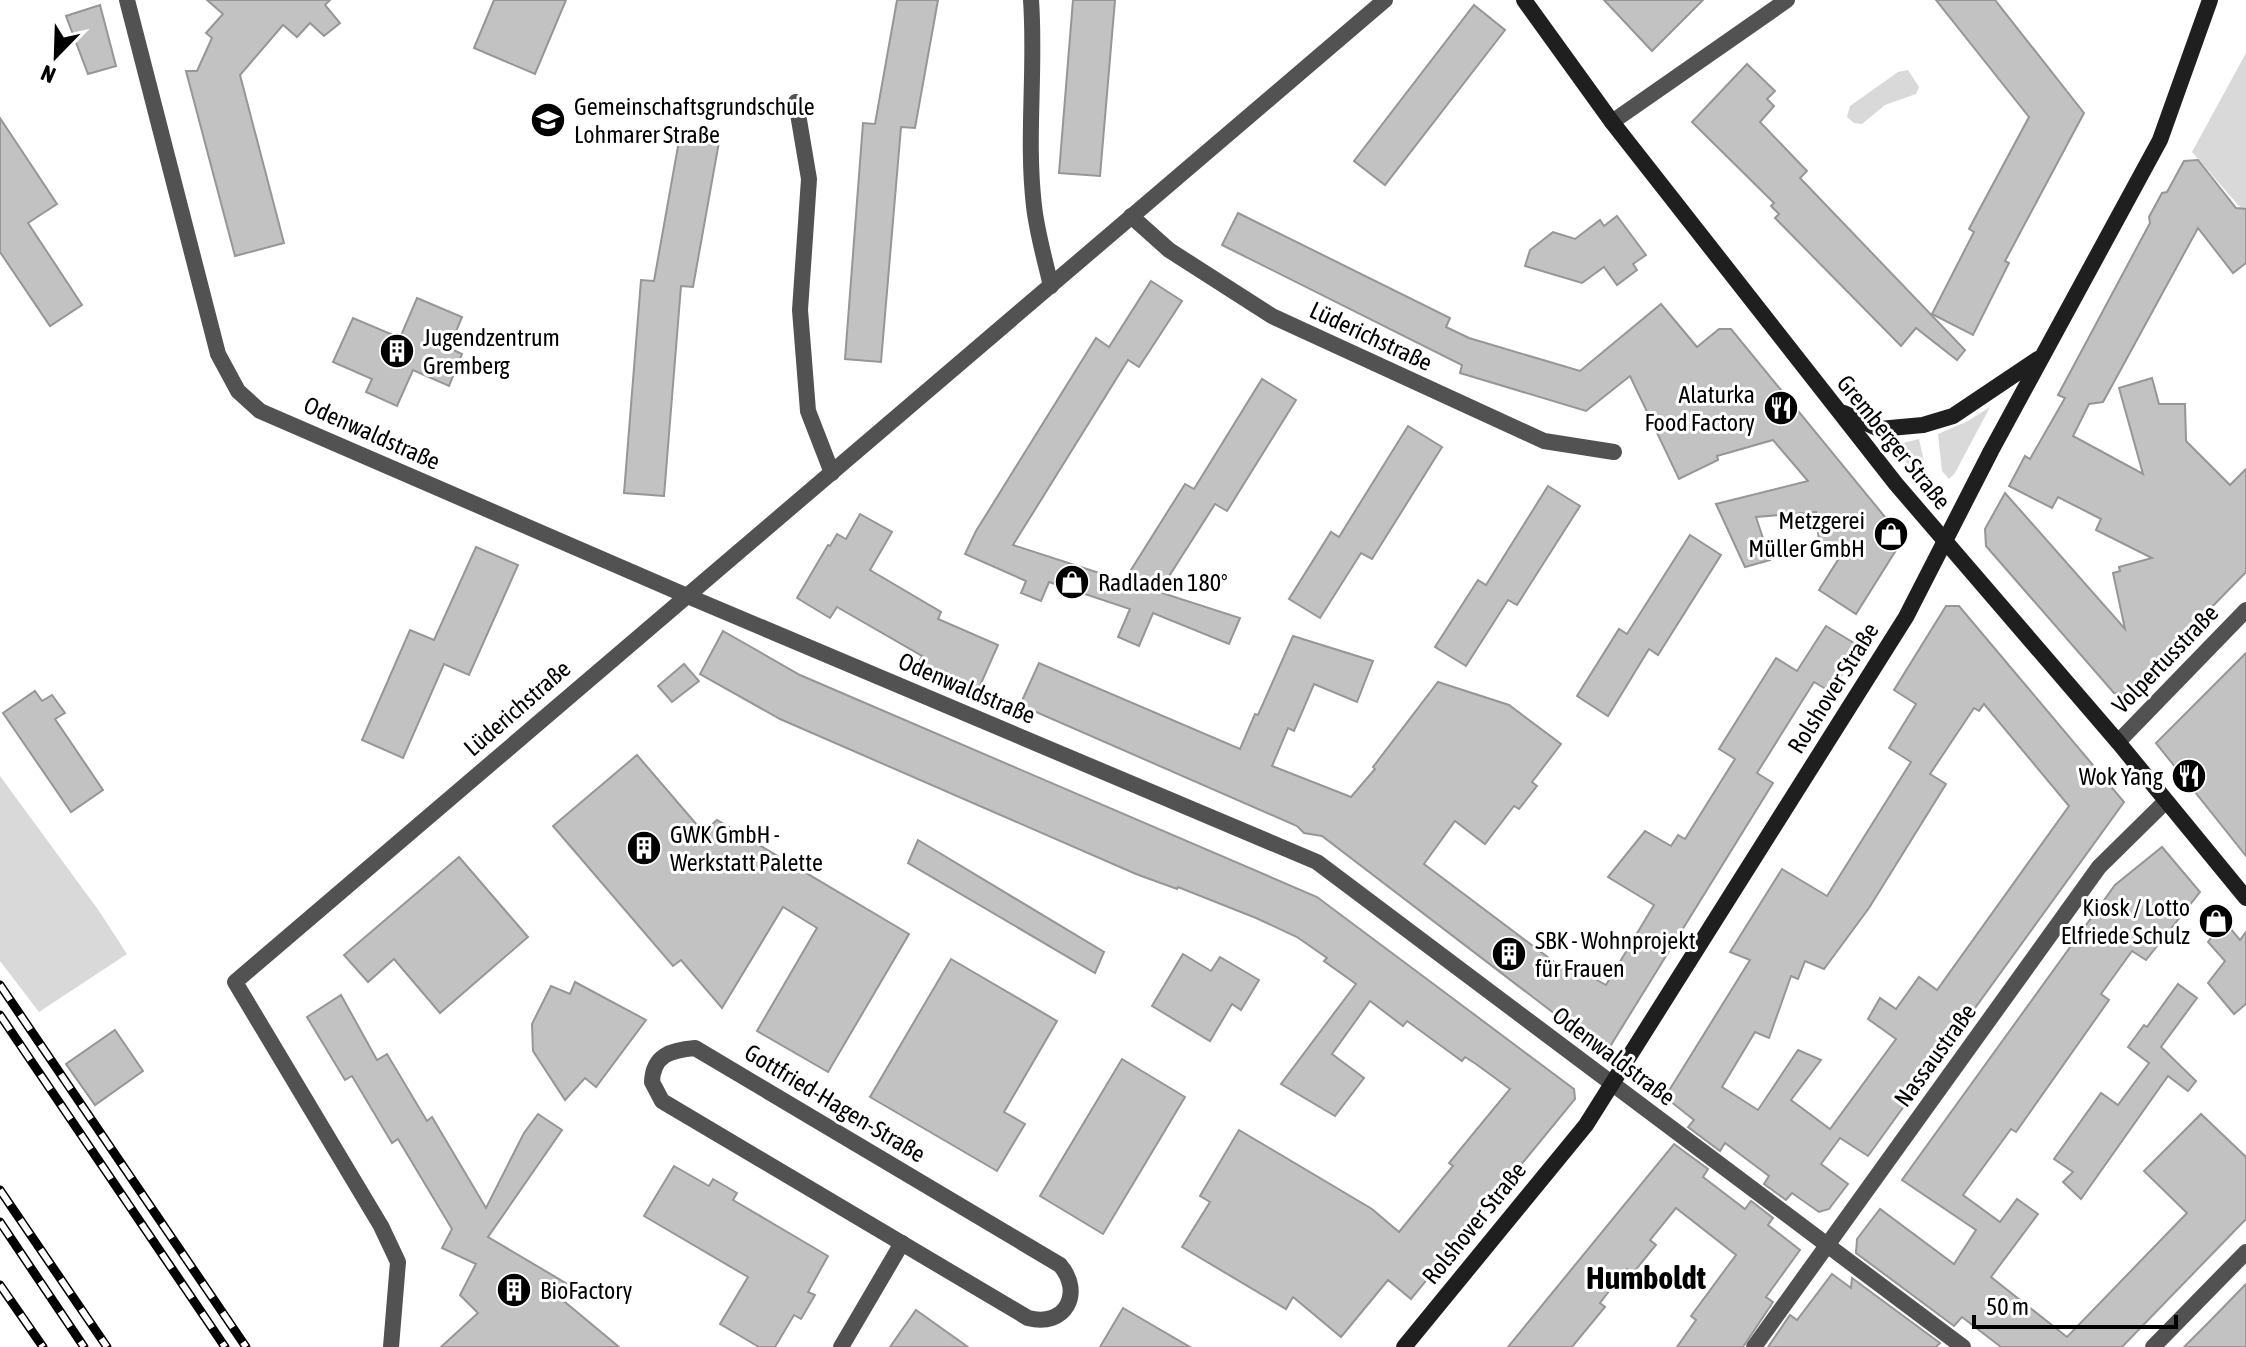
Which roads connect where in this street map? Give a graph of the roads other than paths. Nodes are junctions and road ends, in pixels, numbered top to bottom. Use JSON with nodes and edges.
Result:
{"nodes":[{"id":1,"x":127,"y":0,"type":"edge"},
{"id":2,"x":1031,"y":0,"type":"edge"},
{"id":3,"x":1385,"y":0,"type":"edge"},
{"id":4,"x":1524,"y":0,"type":"edge"},
{"id":5,"x":1787,"y":0,"type":"edge"},
{"id":6,"x":2210,"y":0,"type":"edge"},
{"id":7,"x":796,"y":102,"type":"dead end"},
{"id":8,"x":1612,"y":122,"type":"junction"},
{"id":9,"x":1131,"y":216,"type":"junction"},
{"id":10,"x":1051,"y":286,"type":"junction"},
{"id":11,"x":2043,"y":356,"type":"junction"},
{"id":12,"x":1840,"y":411,"type":"junction"},
{"id":13,"x":1614,"y":452,"type":"dead end"},
{"id":14,"x":832,"y":473,"type":"junction"},
{"id":15,"x":1945,"y":542,"type":"junction"},
{"id":16,"x":685,"y":595,"type":"junction"},
{"id":17,"x":2246,"y":610,"type":"edge"},
{"id":18,"x":2118,"y":742,"type":"junction"},
{"id":19,"x":2166,"y":801,"type":"junction"},
{"id":20,"x":2246,"y":898,"type":"edge"},
{"id":21,"x":1612,"y":1085,"type":"junction"},
{"id":22,"x":902,"y":1243,"type":"junction"},
{"id":23,"x":1828,"y":1245,"type":"junction"},
{"id":24,"x":2246,"y":1252,"type":"edge"},
{"id":25,"x":391,"y":1347,"type":"edge"},
{"id":26,"x":841,"y":1347,"type":"edge"},
{"id":27,"x":1404,"y":1347,"type":"edge"},
{"id":28,"x":1754,"y":1347,"type":"edge"},
{"id":29,"x":1963,"y":1347,"type":"edge"},
{"id":30,"x":2153,"y":1347,"type":"edge"}],
"edges":[{"from":1,"to":16,"type":"street","name":"Odenwaldstraße"},
{"from":2,"to":10,"type":"street"},
{"from":3,"to":9,"type":"street","name":"Lüderichstraße"},
{"from":4,"to":8,"type":"street","name":"Gremberger Straße"},
{"from":5,"to":8,"type":"street"},
{"from":6,"to":11,"type":"street","name":"Rolshover Straße"},
{"from":7,"to":14,"type":"street"},
{"from":8,"to":12,"type":"street","name":"Gremberger Straße"},
{"from":9,"to":10,"type":"street","name":"Lüderichstraße"},
{"from":9,"to":13,"type":"street","name":"Lüderichstraße"},
{"from":10,"to":14,"type":"street","name":"Lüderichstraße"},
{"from":11,"to":12,"type":"street"},
{"from":11,"to":15,"type":"street","name":"Rolshover Straße"},
{"from":12,"to":15,"type":"street","name":"Gremberger Straße"},
{"from":14,"to":16,"type":"street","name":"Lüderichstraße"},
{"from":15,"to":18,"type":"street","name":"Gremberger Straße"},
{"from":15,"to":21,"type":"street","name":"Rolshover Straße"},
{"from":16,"to":21,"type":"street","name":"Odenwaldstraße"},
{"from":16,"to":25,"type":"street","name":"Lüderichstraße"},
{"from":17,"to":18,"type":"street","name":"Volpertusstraße"},
{"from":18,"to":19,"type":"street","name":"Gremberger Straße"},
{"from":19,"to":20,"type":"street","name":"Gremberger Straße"},
{"from":19,"to":23,"type":"street","name":"Nassaustraße"},
{"from":21,"to":23,"type":"street","name":"Odenwaldstraße"},
{"from":21,"to":27,"type":"street","name":"Rolshover Straße"},
{"from":22,"to":22,"type":"street","name":"Gottfried-Hagen-Straße"},
{"from":22,"to":26,"type":"street"},
{"from":23,"to":28,"type":"street","name":"Nassaustraße"},
{"from":23,"to":29,"type":"street","name":"Odenwaldstraße"},
{"from":24,"to":30,"type":"street"}]}
